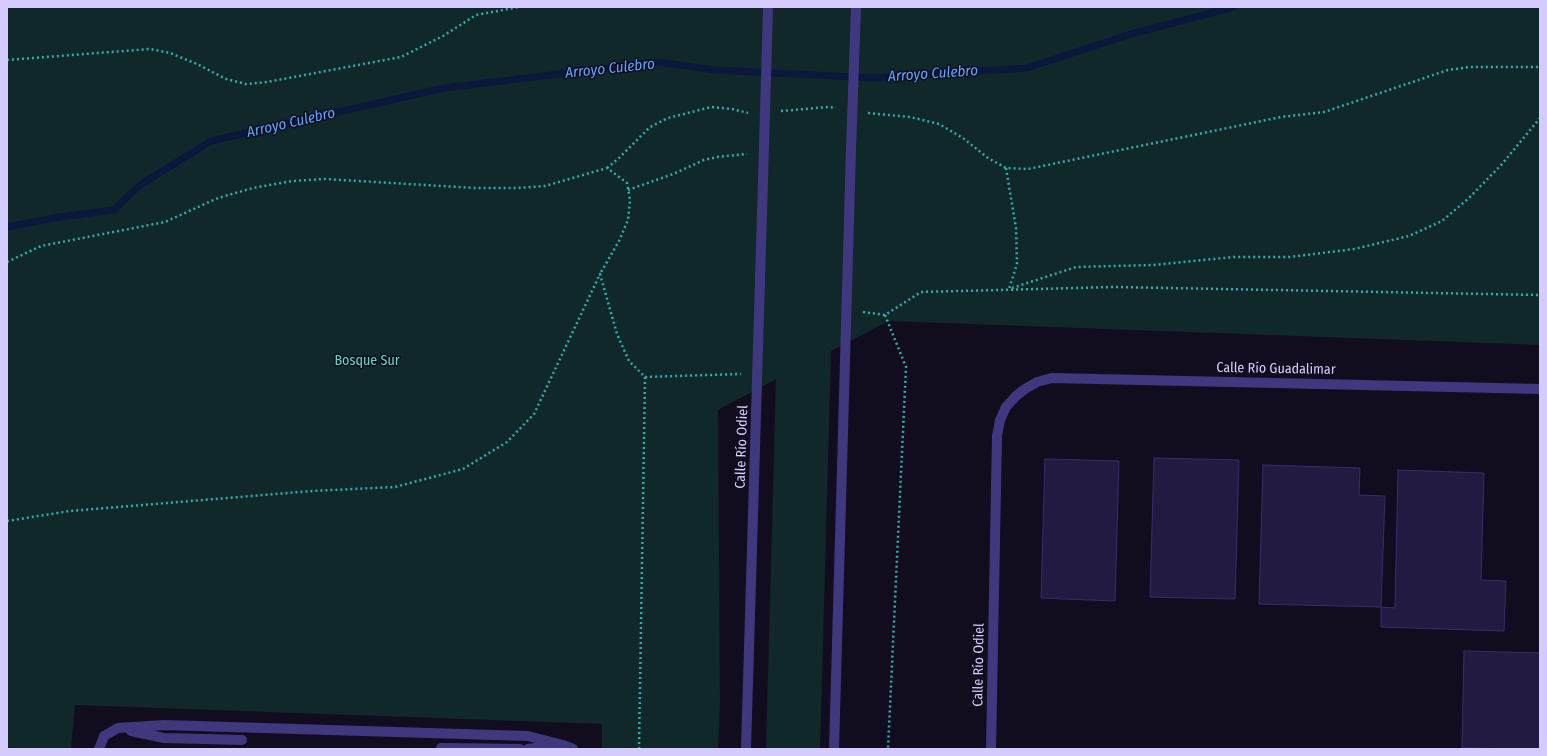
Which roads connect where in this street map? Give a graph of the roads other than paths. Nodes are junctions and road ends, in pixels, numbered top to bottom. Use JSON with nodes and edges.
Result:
{"nodes":[{"id":1,"x":768,"y":7,"type":"edge"},
{"id":2,"x":856,"y":7,"type":"edge"},
{"id":3,"x":1540,"y":389,"type":"edge"},
{"id":4,"x":1016,"y":396,"type":"joint"},
{"id":5,"x":118,"y":728,"type":"junction"},
{"id":6,"x":242,"y":740,"type":"dead end"},
{"id":7,"x":568,"y":747,"type":"edge"},
{"id":8,"x":441,"y":748,"type":"dead end"},
{"id":9,"x":99,"y":749,"type":"edge"},
{"id":10,"x":520,"y":749,"type":"edge"},
{"id":11,"x":528,"y":749,"type":"edge"},
{"id":12,"x":746,"y":749,"type":"edge"},
{"id":13,"x":834,"y":749,"type":"edge"},
{"id":14,"x":991,"y":749,"type":"edge"}],
"edges":[{"from":1,"to":12,"type":"street","name":"Calle Río Odiel","bridge":true},
{"from":2,"to":13,"type":"street","bridge":true},
{"from":3,"to":4,"type":"street","name":"Calle Río Guadalimar"},
{"from":4,"to":14,"type":"street","name":"Calle Río Odiel"},
{"from":5,"to":6,"type":"street"},
{"from":5,"to":7,"type":"street"},
{"from":5,"to":9,"type":"street"},
{"from":7,"to":11,"type":"street"},
{"from":8,"to":10,"type":"street"}]}
